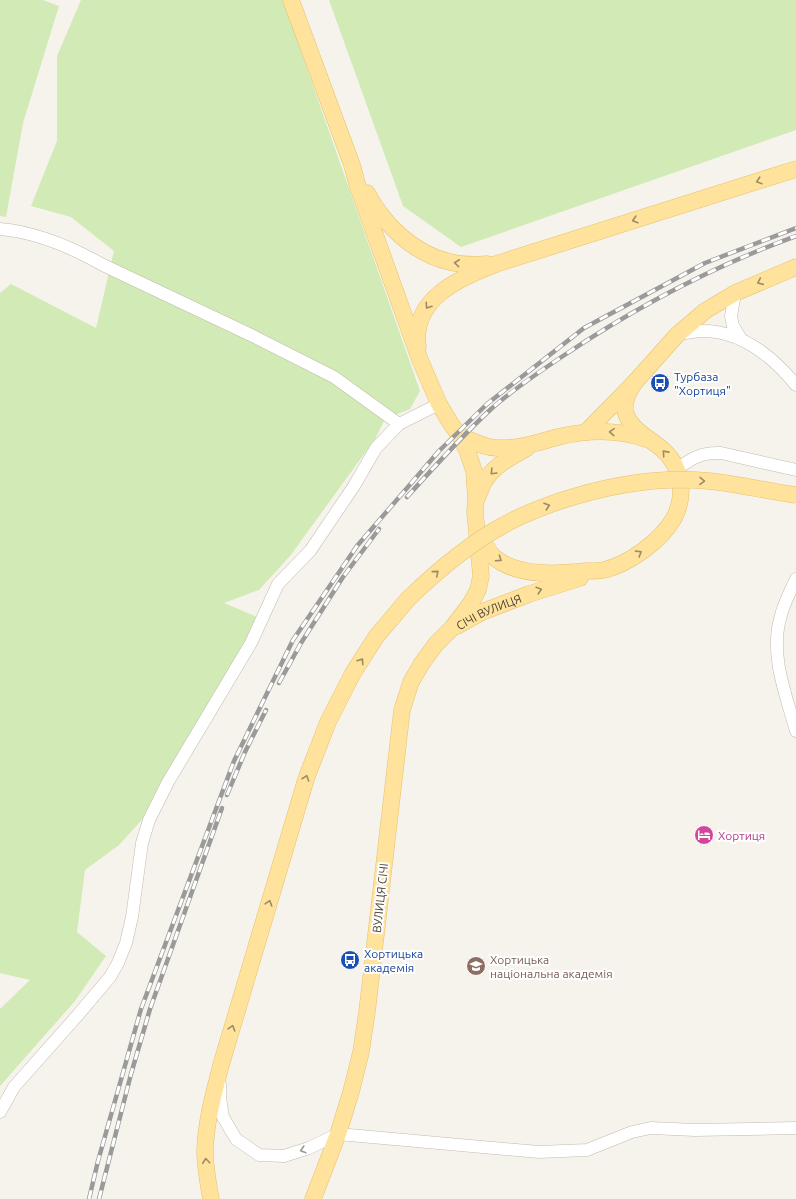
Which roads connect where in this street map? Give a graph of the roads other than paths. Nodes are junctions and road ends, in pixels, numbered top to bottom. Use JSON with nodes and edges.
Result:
{"nodes":[{"id":1,"x":291,"y":0,"type":"edge"},
{"id":2,"x":352,"y":165,"type":"junction"},
{"id":3,"x":796,"y":169,"type":"edge"},
{"id":4,"x":0,"y":229,"type":"edge"},
{"id":5,"x":496,"y":264,"type":"junction"},
{"id":6,"x":796,"y":266,"type":"edge"},
{"id":7,"x":735,"y":293,"type":"junction"},
{"id":8,"x":677,"y":335,"type":"junction"},
{"id":9,"x":741,"y":339,"type":"junction"},
{"id":10,"x":420,"y":360,"type":"junction"},
{"id":11,"x":635,"y":382,"type":"junction"},
{"id":12,"x":796,"y":385,"type":"edge"},
{"id":13,"x":439,"y":404,"type":"junction"},
{"id":14,"x":399,"y":424,"type":"junction"},
{"id":15,"x":586,"y":432,"type":"junction"},
{"id":16,"x":460,"y":436,"type":"junction"},
{"id":17,"x":650,"y":440,"type":"junction"},
{"id":18,"x":537,"y":443,"type":"junction"},
{"id":19,"x":676,"y":469,"type":"junction"},
{"id":20,"x":796,"y":470,"type":"edge"},
{"id":21,"x":796,"y":495,"type":"edge"},
{"id":22,"x":476,"y":500,"type":"junction"},
{"id":23,"x":476,"y":528,"type":"junction"},
{"id":24,"x":604,"y":570,"type":"junction"},
{"id":25,"x":796,"y":579,"type":"edge"},
{"id":26,"x":452,"y":628,"type":"junction"},
{"id":27,"x":796,"y":731,"type":"edge"},
{"id":28,"x":221,"y":1065,"type":"junction"},
{"id":29,"x":0,"y":1112,"type":"edge"},
{"id":30,"x":796,"y":1128,"type":"edge"},
{"id":31,"x":338,"y":1134,"type":"junction"},
{"id":32,"x":211,"y":1199,"type":"edge"},
{"id":33,"x":313,"y":1199,"type":"edge"}],
"edges":[{"from":1,"to":2,"type":"main road"},
{"from":5,"to":2,"type":"main road","one_way":true},
{"from":2,"to":10,"type":"main road"},
{"from":3,"to":5,"type":"main road","one_way":true},
{"from":4,"to":14,"type":"street"},
{"from":5,"to":10,"type":"main road","one_way":true},
{"from":6,"to":7,"type":"main road","one_way":true},
{"from":7,"to":8,"type":"main road"},
{"from":7,"to":9,"type":"street"},
{"from":8,"to":9,"type":"street"},
{"from":8,"to":11,"type":"main road"},
{"from":9,"to":12,"type":"street"},
{"from":10,"to":13,"type":"main road","name":"СІЧІ ВУЛИЦЯ"},
{"from":11,"to":15,"type":"main road"},
{"from":11,"to":17,"type":"main road"},
{"from":13,"to":14,"type":"street"},
{"from":13,"to":16,"type":"main road","name":"СІЧІ ВУЛИЦЯ"},
{"from":14,"to":29,"type":"street"},
{"from":17,"to":15,"type":"main road","one_way":true},
{"from":15,"to":18,"type":"main road"},
{"from":16,"to":18,"type":"main road"},
{"from":16,"to":22,"type":"main road","name":"СІЧІ ВУЛИЦЯ"},
{"from":19,"to":17,"type":"main road","one_way":true},
{"from":18,"to":22,"type":"main road","one_way":true},
{"from":19,"to":20,"type":"street"},
{"from":24,"to":19,"type":"main road","one_way":true},
{"from":28,"to":21,"type":"main road","one_way":true,"bridge":true},
{"from":22,"to":23,"type":"main road","name":"СІЧІ ВУЛИЦЯ"},
{"from":23,"to":24,"type":"main road","one_way":true},
{"from":23,"to":26,"type":"main road","name":"СІЧІ ВУЛИЦЯ"},
{"from":26,"to":24,"type":"main road","name":"СІЧІ ВУЛИЦЯ","one_way":true},
{"from":25,"to":27,"type":"street"},
{"from":26,"to":31,"type":"main road","name":"ВУЛИЦЯ СІЧІ"},
{"from":31,"to":28,"type":"street","one_way":true},
{"from":32,"to":28,"type":"main road","one_way":true},
{"from":30,"to":31,"type":"street"},
{"from":31,"to":33,"type":"main road","name":"ВУЛИЦЯ СІЧІ"}]}
